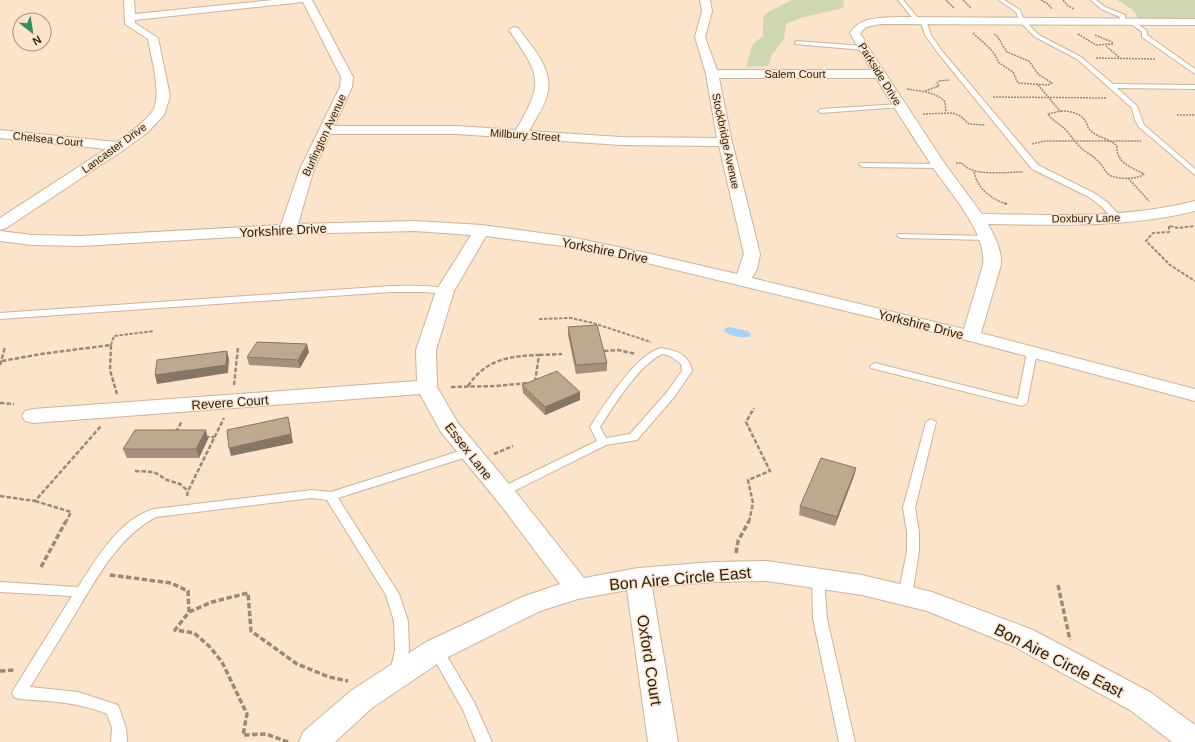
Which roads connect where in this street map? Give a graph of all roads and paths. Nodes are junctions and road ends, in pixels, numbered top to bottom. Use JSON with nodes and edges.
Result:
{"nodes":[{"id":1,"x":129,"y":0,"type":"edge"},
{"id":2,"x":300,"y":0,"type":"edge"},
{"id":3,"x":307,"y":0,"type":"edge"},
{"id":4,"x":705,"y":0,"type":"edge"},
{"id":5,"x":900,"y":0,"type":"edge"},
{"id":6,"x":1001,"y":0,"type":"edge"},
{"id":7,"x":1094,"y":0,"type":"edge"},
{"id":8,"x":129,"y":18,"type":"junction"},
{"id":9,"x":920,"y":20,"type":"junction"},
{"id":10,"x":1022,"y":20,"type":"junction"},
{"id":11,"x":1127,"y":22,"type":"junction"},
{"id":12,"x":1195,"y":22,"type":"edge"},
{"id":13,"x":1080,"y":26,"type":"junction"},
{"id":14,"x":514,"y":30,"type":"dead end"},
{"id":15,"x":976,"y":31,"type":"dead end"},
{"id":16,"x":992,"y":33,"type":"dead end"},
{"id":17,"x":797,"y":43,"type":"dead end"},
{"id":18,"x":1105,"y":45,"type":"junction"},
{"id":19,"x":862,"y":48,"type":"junction"},
{"id":20,"x":1079,"y":58,"type":"junction"},
{"id":21,"x":1120,"y":58,"type":"junction"},
{"id":22,"x":1176,"y":59,"type":"junction"},
{"id":23,"x":1195,"y":72,"type":"edge"},
{"id":24,"x":712,"y":74,"type":"junction"},
{"id":25,"x":878,"y":74,"type":"junction"},
{"id":26,"x":963,"y":80,"type":"junction"},
{"id":27,"x":1037,"y":85,"type":"junction"},
{"id":28,"x":1111,"y":86,"type":"junction"},
{"id":29,"x":1195,"y":87,"type":"edge"},
{"id":30,"x":902,"y":88,"type":"dead end"},
{"id":31,"x":924,"y":92,"type":"junction"},
{"id":32,"x":977,"y":97,"type":"junction"},
{"id":33,"x":1049,"y":98,"type":"junction"},
{"id":34,"x":1124,"y":98,"type":"junction"},
{"id":35,"x":903,"y":110,"type":"junction"},
{"id":36,"x":821,"y":111,"type":"dead end"},
{"id":37,"x":1060,"y":111,"type":"junction"},
{"id":38,"x":946,"y":112,"type":"junction"},
{"id":39,"x":1177,"y":115,"type":"dead end"},
{"id":40,"x":1194,"y":115,"type":"edge"},
{"id":41,"x":1000,"y":125,"type":"junction"},
{"id":42,"x":325,"y":130,"type":"junction"},
{"id":43,"x":0,"y":134,"type":"edge"},
{"id":44,"x":520,"y":134,"type":"junction"},
{"id":45,"x":1108,"y":140,"type":"junction"},
{"id":46,"x":1075,"y":141,"type":"junction"},
{"id":47,"x":725,"y":142,"type":"junction"},
{"id":48,"x":1159,"y":142,"type":"junction"},
{"id":49,"x":120,"y":146,"type":"junction"},
{"id":50,"x":1018,"y":147,"type":"junction"},
{"id":51,"x":938,"y":164,"type":"junction"},
{"id":52,"x":863,"y":165,"type":"dead end"},
{"id":53,"x":1039,"y":170,"type":"junction"},
{"id":54,"x":974,"y":172,"type":"junction"},
{"id":55,"x":1195,"y":173,"type":"edge"},
{"id":56,"x":1128,"y":178,"type":"junction"},
{"id":57,"x":1010,"y":205,"type":"dead end"},
{"id":58,"x":1194,"y":207,"type":"edge"},
{"id":59,"x":1117,"y":218,"type":"junction"},
{"id":60,"x":976,"y":219,"type":"junction"},
{"id":61,"x":1167,"y":220,"type":"junction"},
{"id":62,"x":0,"y":225,"type":"edge"},
{"id":63,"x":288,"y":229,"type":"junction"},
{"id":64,"x":482,"y":230,"type":"junction"},
{"id":65,"x":0,"y":236,"type":"edge"},
{"id":66,"x":901,"y":236,"type":"dead end"},
{"id":67,"x":986,"y":238,"type":"junction"},
{"id":68,"x":742,"y":281,"type":"junction"},
{"id":69,"x":1195,"y":281,"type":"edge"},
{"id":70,"x":445,"y":291,"type":"junction"},
{"id":71,"x":0,"y":316,"type":"edge"},
{"id":72,"x":539,"y":319,"type":"dead end"},
{"id":73,"x":154,"y":331,"type":"dead end"},
{"id":74,"x":971,"y":336,"type":"junction"},
{"id":75,"x":111,"y":346,"type":"junction"},
{"id":76,"x":5,"y":347,"type":"dead end"},
{"id":77,"x":238,"y":348,"type":"dead end"},
{"id":78,"x":604,"y":351,"type":"edge"},
{"id":79,"x":661,"y":352,"type":"junction"},
{"id":80,"x":1032,"y":352,"type":"junction"},
{"id":81,"x":562,"y":354,"type":"dead end"},
{"id":82,"x":539,"y":355,"type":"junction"},
{"id":83,"x":647,"y":359,"type":"junction"},
{"id":84,"x":2,"y":361,"type":"junction"},
{"id":85,"x":0,"y":365,"type":"edge"},
{"id":86,"x":875,"y":366,"type":"dead end"},
{"id":87,"x":468,"y":386,"type":"junction"},
{"id":88,"x":427,"y":387,"type":"junction"},
{"id":89,"x":451,"y":387,"type":"dead end"},
{"id":90,"x":234,"y":388,"type":"dead end"},
{"id":91,"x":1195,"y":395,"type":"edge"},
{"id":92,"x":119,"y":397,"type":"dead end"},
{"id":93,"x":0,"y":403,"type":"edge"},
{"id":94,"x":14,"y":404,"type":"dead end"},
{"id":95,"x":754,"y":408,"type":"dead end"},
{"id":96,"x":227,"y":412,"type":"dead end"},
{"id":97,"x":33,"y":416,"type":"dead end"},
{"id":98,"x":186,"y":416,"type":"dead end"},
{"id":99,"x":931,"y":422,"type":"dead end"},
{"id":100,"x":104,"y":423,"type":"dead end"},
{"id":101,"x":176,"y":432,"type":"edge"},
{"id":102,"x":201,"y":436,"type":"edge"},
{"id":103,"x":214,"y":437,"type":"junction"},
{"id":104,"x":603,"y":442,"type":"junction"},
{"id":105,"x":513,"y":446,"type":"dead end"},
{"id":106,"x":469,"y":452,"type":"junction"},
{"id":107,"x":494,"y":454,"type":"dead end"},
{"id":108,"x":135,"y":471,"type":"dead end"},
{"id":109,"x":188,"y":491,"type":"junction"},
{"id":110,"x":502,"y":492,"type":"junction"},
{"id":111,"x":0,"y":496,"type":"edge"},
{"id":112,"x":331,"y":496,"type":"junction"},
{"id":113,"x":36,"y":501,"type":"junction"},
{"id":114,"x":184,"y":509,"type":"junction"},
{"id":115,"x":41,"y":567,"type":"dead end"},
{"id":116,"x":734,"y":571,"type":"junction"},
{"id":117,"x":95,"y":573,"type":"junction"},
{"id":118,"x":638,"y":578,"type":"junction"},
{"id":119,"x":818,"y":579,"type":"junction"},
{"id":120,"x":1058,"y":585,"type":"dead end"},
{"id":121,"x":0,"y":587,"type":"edge"},
{"id":122,"x":578,"y":589,"type":"junction"},
{"id":123,"x":82,"y":592,"type":"junction"},
{"id":124,"x":905,"y":596,"type":"junction"},
{"id":125,"x":189,"y":612,"type":"junction"},
{"id":126,"x":1070,"y":641,"type":"dead end"},
{"id":127,"x":436,"y":650,"type":"junction"},
{"id":128,"x":396,"y":676,"type":"junction"},
{"id":129,"x":372,"y":692,"type":"junction"},
{"id":130,"x":119,"y":742,"type":"edge"},
{"id":131,"x":288,"y":742,"type":"edge"},
{"id":132,"x":314,"y":742,"type":"edge"},
{"id":133,"x":484,"y":742,"type":"edge"},
{"id":134,"x":663,"y":742,"type":"edge"},
{"id":135,"x":847,"y":742,"type":"edge"},
{"id":136,"x":1195,"y":742,"type":"edge"}],
"edges":[{"from":1,"to":8,"type":"street"},
{"from":2,"to":8,"type":"street"},
{"from":3,"to":42,"type":"street","name":"Burlington Avenue"},
{"from":4,"to":24,"type":"street","name":"Stockbridge Avenue"},
{"from":5,"to":9,"type":"lane"},
{"from":6,"to":10,"type":"lane"},
{"from":7,"to":11,"type":"lane"},
{"from":8,"to":49,"type":"street","name":"Lancaster Drive"},
{"from":9,"to":10,"type":"street","name":"Parkside Drive"},
{"from":9,"to":19,"type":"street","name":"Parkside Drive"},
{"from":9,"to":26,"type":"lane"},
{"from":10,"to":13,"type":"street","name":"Parkside Drive"},
{"from":10,"to":20,"type":"lane"},
{"from":11,"to":12,"type":"street","name":"Parkside Drive"},
{"from":11,"to":13,"type":"street","name":"Parkside Drive"},
{"from":11,"to":22,"type":"lane"},
{"from":13,"to":18,"type":"path"},
{"from":13,"to":18,"type":"path"},
{"from":14,"to":44,"type":"street"},
{"from":15,"to":27,"type":"path"},
{"from":16,"to":27,"type":"path"},
{"from":17,"to":19,"type":"lane"},
{"from":18,"to":21,"type":"path"},
{"from":19,"to":25,"type":"street","name":"Parkside Drive"},
{"from":20,"to":21,"type":"path"},
{"from":20,"to":28,"type":"lane"},
{"from":21,"to":22,"type":"path"},
{"from":22,"to":23,"type":"lane"},
{"from":24,"to":25,"type":"street","name":"Salem Court"},
{"from":24,"to":47,"type":"street","name":"Stockbridge Avenue"},
{"from":25,"to":35,"type":"street","name":"Parkside Drive"},
{"from":26,"to":31,"type":"path"},
{"from":26,"to":32,"type":"lane"},
{"from":27,"to":33,"type":"path"},
{"from":28,"to":29,"type":"lane"},
{"from":28,"to":34,"type":"lane"},
{"from":30,"to":31,"type":"path"},
{"from":31,"to":38,"type":"path"},
{"from":32,"to":33,"type":"path"},
{"from":32,"to":41,"type":"lane"},
{"from":33,"to":34,"type":"path"},
{"from":33,"to":37,"type":"path"},
{"from":34,"to":48,"type":"lane"},
{"from":35,"to":36,"type":"lane"},
{"from":35,"to":38,"type":"path"},
{"from":35,"to":51,"type":"street","name":"Parkside Drive"},
{"from":37,"to":45,"type":"path"},
{"from":37,"to":46,"type":"path"},
{"from":38,"to":41,"type":"path"},
{"from":39,"to":40,"type":"path"},
{"from":41,"to":50,"type":"lane"},
{"from":42,"to":44,"type":"street","name":"Millbury Street"},
{"from":42,"to":63,"type":"street","name":"Burlington Avenue"},
{"from":43,"to":49,"type":"street","name":"Chelsea Court"},
{"from":44,"to":47,"type":"street","name":"Millbury Street"},
{"from":45,"to":46,"type":"path"},
{"from":45,"to":48,"type":"path"},
{"from":45,"to":56,"type":"path"},
{"from":46,"to":50,"type":"path"},
{"from":46,"to":56,"type":"path"},
{"from":47,"to":68,"type":"street","name":"Stockbridge Avenue"},
{"from":48,"to":55,"type":"lane"},
{"from":49,"to":62,"type":"street","name":"Lancaster Drive"},
{"from":50,"to":53,"type":"lane"},
{"from":51,"to":52,"type":"lane"},
{"from":51,"to":54,"type":"path"},
{"from":51,"to":60,"type":"street","name":"Parkside Drive"},
{"from":53,"to":54,"type":"path"},
{"from":53,"to":59,"type":"lane"},
{"from":54,"to":57,"type":"path"},
{"from":56,"to":61,"type":"path"},
{"from":58,"to":61,"type":"street","name":"Doxbury Lane"},
{"from":59,"to":60,"type":"street","name":"Doxbury Lane"},
{"from":59,"to":61,"type":"street","name":"Doxbury Lane"},
{"from":60,"to":67,"type":"street","name":"Parkside Drive"},
{"from":61,"to":69,"type":"path"},
{"from":63,"to":64,"type":"street","name":"Yorkshire Drive"},
{"from":63,"to":65,"type":"street","name":"Yorkshire Drive"},
{"from":64,"to":68,"type":"street","name":"Yorkshire Drive"},
{"from":64,"to":70,"type":"street","name":"Essex Lane"},
{"from":66,"to":67,"type":"lane"},
{"from":67,"to":74,"type":"street","name":"Parkside Drive"},
{"from":68,"to":74,"type":"street","name":"Yorkshire Drive"},
{"from":70,"to":71,"type":"lane"},
{"from":70,"to":88,"type":"street","name":"Essex Lane"},
{"from":72,"to":79,"type":"path"},
{"from":73,"to":75,"type":"path"},
{"from":74,"to":80,"type":"street","name":"Yorkshire Drive"},
{"from":75,"to":84,"type":"path"},
{"from":75,"to":92,"type":"path"},
{"from":76,"to":84,"type":"path"},
{"from":77,"to":90,"type":"path"},
{"from":78,"to":83,"type":"path"},
{"from":79,"to":83,"type":"lane"},
{"from":79,"to":104,"type":"lane"},
{"from":80,"to":86,"type":"lane"},
{"from":80,"to":91,"type":"street","name":"Yorkshire Drive"},
{"from":81,"to":82,"type":"path"},
{"from":82,"to":87,"type":"path"},
{"from":82,"to":87,"type":"path"},
{"from":83,"to":104,"type":"lane"},
{"from":84,"to":85,"type":"path"},
{"from":87,"to":89,"type":"path"},
{"from":88,"to":97,"type":"street","name":"Revere Court"},
{"from":88,"to":106,"type":"street","name":"Essex Lane"},
{"from":93,"to":94,"type":"path"},
{"from":95,"to":116,"type":"path"},
{"from":96,"to":103,"type":"path"},
{"from":98,"to":101,"type":"path"},
{"from":99,"to":124,"type":"lane"},
{"from":100,"to":113,"type":"path"},
{"from":102,"to":103,"type":"path"},
{"from":103,"to":109,"type":"path"},
{"from":104,"to":110,"type":"lane"},
{"from":105,"to":107,"type":"path"},
{"from":106,"to":110,"type":"street","name":"Essex Lane"},
{"from":106,"to":112,"type":"lane"},
{"from":108,"to":109,"type":"path"},
{"from":109,"to":114,"type":"path"},
{"from":110,"to":122,"type":"street","name":"Essex Lane"},
{"from":111,"to":113,"type":"path"},
{"from":112,"to":114,"type":"lane"},
{"from":112,"to":128,"type":"lane"},
{"from":113,"to":115,"type":"path"},
{"from":114,"to":117,"type":"lane"},
{"from":116,"to":118,"type":"street","name":"Bon Aire Circle East"},
{"from":116,"to":119,"type":"street","name":"Bon Aire Circle East"},
{"from":117,"to":123,"type":"lane"},
{"from":117,"to":125,"type":"path"},
{"from":118,"to":122,"type":"street","name":"Bon Aire Circle East"},
{"from":118,"to":134,"type":"street","name":"Oxford Court"},
{"from":119,"to":124,"type":"street","name":"Bon Aire Circle East"},
{"from":119,"to":135,"type":"lane"},
{"from":120,"to":126,"type":"path"},
{"from":121,"to":123,"type":"lane"},
{"from":122,"to":127,"type":"street","name":"Bon Aire Circle East"},
{"from":123,"to":130,"type":"lane"},
{"from":124,"to":136,"type":"street","name":"Bon Aire Circle East"},
{"from":125,"to":129,"type":"path"},
{"from":125,"to":131,"type":"path"},
{"from":127,"to":128,"type":"street","name":"Bon Aire Circle East"},
{"from":127,"to":133,"type":"lane"},
{"from":128,"to":129,"type":"street","name":"Bon Aire Circle East"},
{"from":129,"to":132,"type":"street","name":"Bon Aire Circle East"}]}
